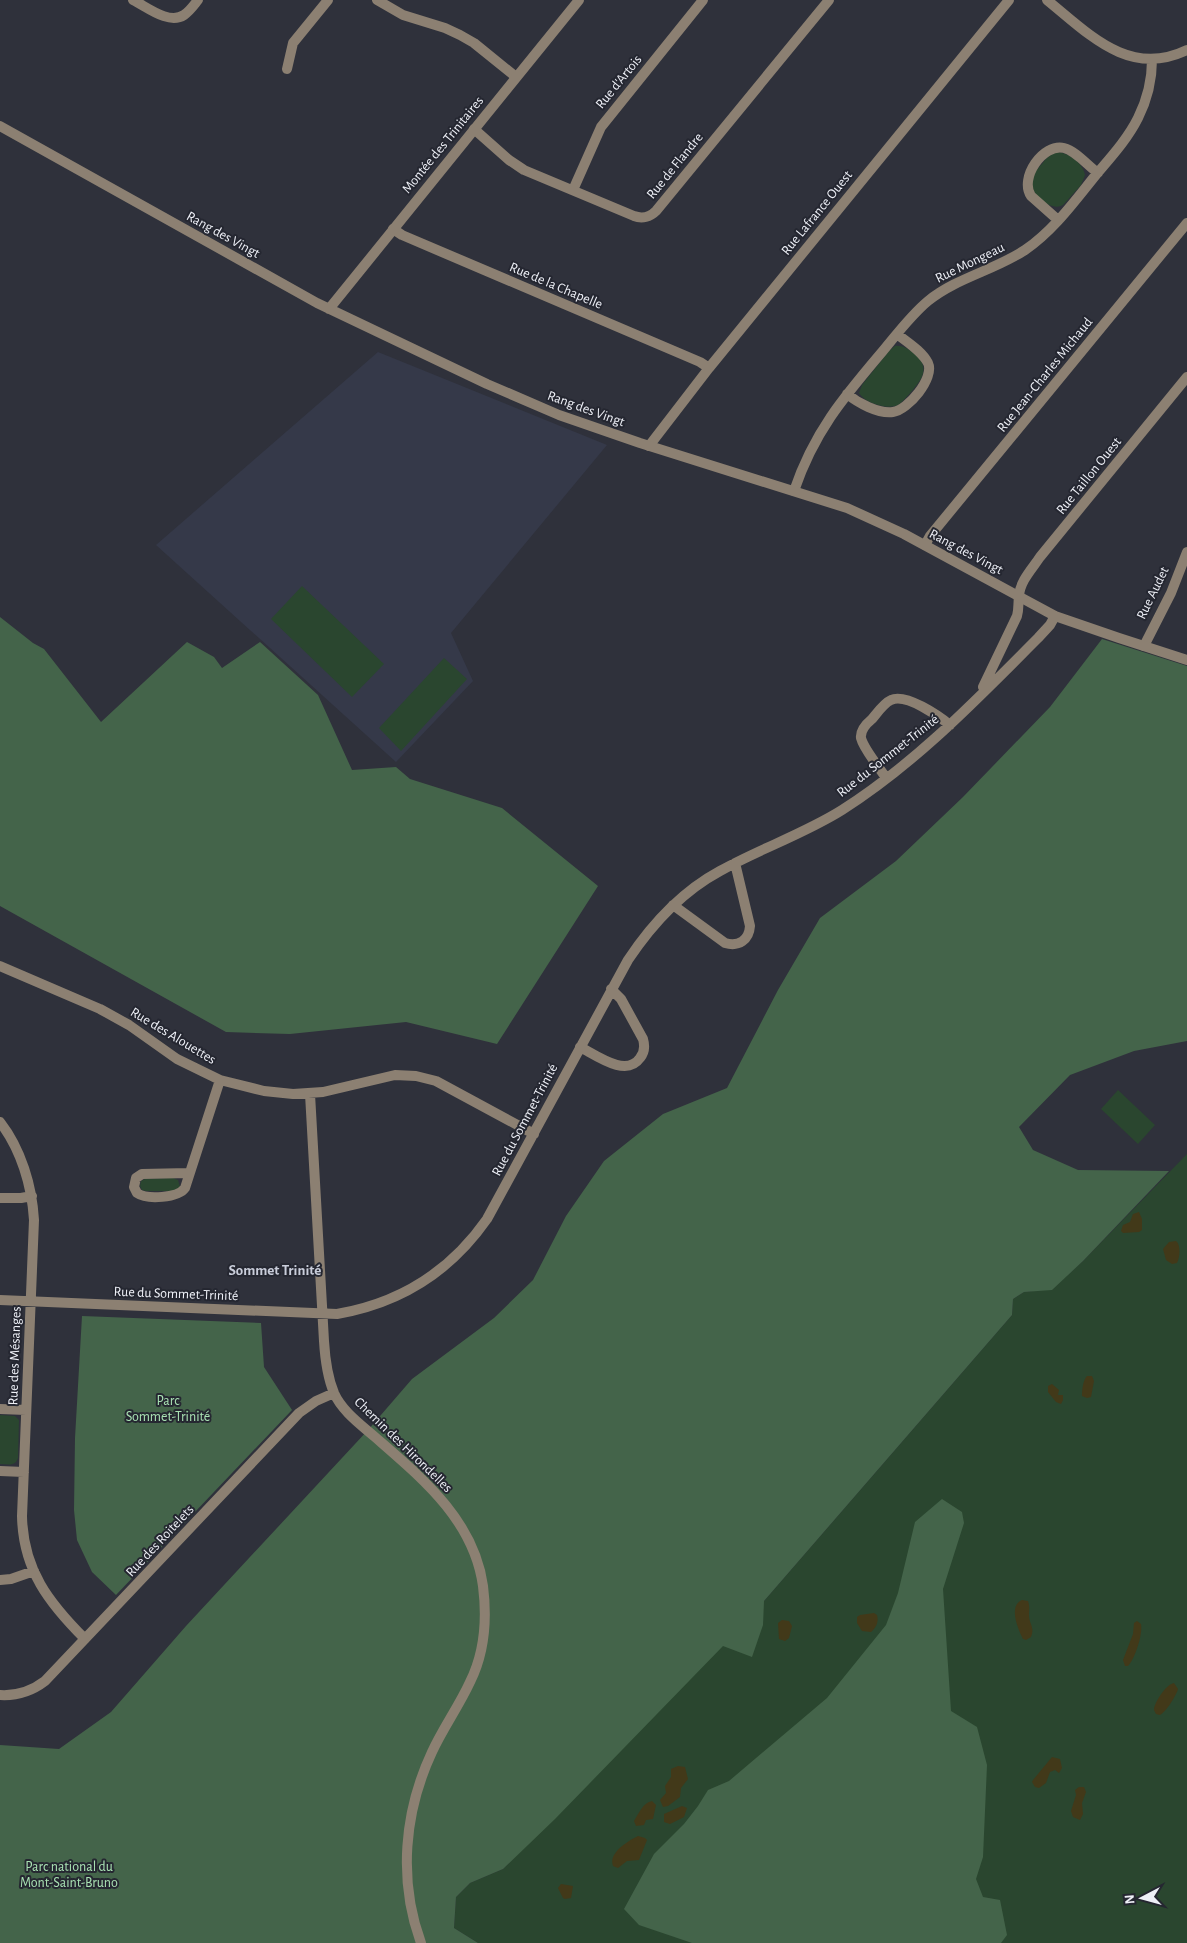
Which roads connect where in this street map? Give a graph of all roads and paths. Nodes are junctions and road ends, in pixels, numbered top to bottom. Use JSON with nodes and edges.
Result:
{"nodes":[{"id":1,"x":133,"y":0,"type":"edge"},
{"id":2,"x":198,"y":0,"type":"edge"},
{"id":3,"x":328,"y":0,"type":"edge"},
{"id":4,"x":377,"y":0,"type":"edge"},
{"id":5,"x":579,"y":0,"type":"edge"},
{"id":6,"x":703,"y":0,"type":"edge"},
{"id":7,"x":829,"y":0,"type":"edge"},
{"id":8,"x":1009,"y":0,"type":"edge"},
{"id":9,"x":1046,"y":0,"type":"edge"},
{"id":10,"x":1187,"y":50,"type":"edge"},
{"id":11,"x":1152,"y":60,"type":"junction"},
{"id":12,"x":287,"y":69,"type":"dead end"},
{"id":13,"x":516,"y":77,"type":"junction"},
{"id":14,"x":0,"y":126,"type":"edge"},
{"id":15,"x":474,"y":129,"type":"junction"},
{"id":16,"x":1098,"y":173,"type":"junction"},
{"id":17,"x":572,"y":190,"type":"junction"},
{"id":18,"x":1058,"y":220,"type":"junction"},
{"id":19,"x":1187,"y":223,"type":"edge"},
{"id":20,"x":393,"y":229,"type":"junction"},
{"id":21,"x":329,"y":309,"type":"junction"},
{"id":22,"x":897,"y":334,"type":"junction"},
{"id":23,"x":709,"y":368,"type":"junction"},
{"id":24,"x":1187,"y":377,"type":"edge"},
{"id":25,"x":847,"y":394,"type":"junction"},
{"id":26,"x":649,"y":446,"type":"junction"},
{"id":27,"x":794,"y":491,"type":"junction"},
{"id":28,"x":925,"y":545,"type":"junction"},
{"id":29,"x":1187,"y":552,"type":"edge"},
{"id":30,"x":1018,"y":596,"type":"junction"},
{"id":31,"x":1056,"y":616,"type":"junction"},
{"id":32,"x":1144,"y":646,"type":"junction"},
{"id":33,"x":1187,"y":660,"type":"edge"},
{"id":34,"x":973,"y":703,"type":"junction"},
{"id":35,"x":950,"y":725,"type":"junction"},
{"id":36,"x":886,"y":778,"type":"junction"},
{"id":37,"x":735,"y":863,"type":"junction"},
{"id":38,"x":673,"y":905,"type":"junction"},
{"id":39,"x":0,"y":966,"type":"edge"},
{"id":40,"x":611,"y":988,"type":"junction"},
{"id":41,"x":580,"y":1047,"type":"junction"},
{"id":42,"x":220,"y":1080,"type":"junction"},
{"id":43,"x":310,"y":1094,"type":"junction"},
{"id":44,"x":0,"y":1122,"type":"edge"},
{"id":45,"x":534,"y":1134,"type":"junction"},
{"id":46,"x":189,"y":1173,"type":"junction"},
{"id":47,"x":32,"y":1196,"type":"junction"},
{"id":48,"x":0,"y":1198,"type":"edge"},
{"id":49,"x":0,"y":1300,"type":"edge"},
{"id":50,"x":31,"y":1302,"type":"junction"},
{"id":51,"x":323,"y":1313,"type":"junction"},
{"id":52,"x":334,"y":1393,"type":"junction"},
{"id":53,"x":0,"y":1409,"type":"edge"},
{"id":54,"x":26,"y":1410,"type":"junction"},
{"id":55,"x":0,"y":1471,"type":"edge"},
{"id":56,"x":24,"y":1472,"type":"junction"},
{"id":57,"x":34,"y":1571,"type":"junction"},
{"id":58,"x":0,"y":1580,"type":"edge"},
{"id":59,"x":86,"y":1639,"type":"junction"},
{"id":60,"x":0,"y":1695,"type":"edge"},
{"id":61,"x":420,"y":1943,"type":"edge"}],
"edges":[{"from":1,"to":2,"type":"street"},
{"from":3,"to":12,"type":"street"},
{"from":4,"to":13,"type":"street"},
{"from":5,"to":13,"type":"street","name":"Montée des Trinitaires"},
{"from":6,"to":17,"type":"street","name":"Rue d'Artois"},
{"from":7,"to":17,"type":"street","name":"Rue de Flandre"},
{"from":8,"to":23,"type":"street","name":"Rue Lafrance Ouest"},
{"from":9,"to":11,"type":"street"},
{"from":10,"to":11,"type":"street"},
{"from":11,"to":16,"type":"street","name":"Rue Mongeau"},
{"from":13,"to":15,"type":"street","name":"Montée des Trinitaires"},
{"from":14,"to":21,"type":"street","name":"Rang des Vingt"},
{"from":15,"to":17,"type":"street","name":"Rue de Flandre"},
{"from":15,"to":20,"type":"street","name":"Montée des Trinitaires"},
{"from":16,"to":18,"type":"street","name":"Rue Mongeau"},
{"from":16,"to":18,"type":"street"},
{"from":18,"to":22,"type":"street","name":"Rue Mongeau"},
{"from":19,"to":28,"type":"street","name":"Rue Jean-Charles Michaud"},
{"from":20,"to":21,"type":"street","name":"Montée des Trinitaires"},
{"from":20,"to":23,"type":"street","name":"Rue de la Chapelle"},
{"from":21,"to":26,"type":"street","name":"Rang des Vingt"},
{"from":22,"to":25,"type":"street","name":"Rue Mongeau"},
{"from":22,"to":25,"type":"street"},
{"from":23,"to":26,"type":"street","name":"Rue Lafrance Ouest"},
{"from":24,"to":30,"type":"street","name":"Rue Taillon Ouest"},
{"from":25,"to":27,"type":"street","name":"Rue Mongeau"},
{"from":26,"to":27,"type":"street","name":"Rang des Vingt"},
{"from":27,"to":28,"type":"street","name":"Rang des Vingt"},
{"from":28,"to":30,"type":"street","name":"Rang des Vingt"},
{"from":29,"to":32,"type":"street","name":"Rue Audet"},
{"from":30,"to":31,"type":"street","name":"Rang des Vingt"},
{"from":30,"to":34,"type":"street","name":"Rue du Sommet-Trinité"},
{"from":31,"to":32,"type":"street","name":"Rang des Vingt"},
{"from":31,"to":34,"type":"street","name":"Rue du Sommet-Trinité"},
{"from":32,"to":33,"type":"street","name":"Rang des Vingt"},
{"from":34,"to":35,"type":"street","name":"Rue du Sommet-Trinité"},
{"from":35,"to":36,"type":"street","name":"Rue du Sommet-Trinité"},
{"from":35,"to":36,"type":"street"},
{"from":36,"to":37,"type":"street","name":"Rue du Sommet-Trinité"},
{"from":37,"to":38,"type":"street","name":"Rue du Sommet-Trinité"},
{"from":37,"to":38,"type":"street"},
{"from":38,"to":40,"type":"street","name":"Rue du Sommet-Trinité"},
{"from":39,"to":42,"type":"street","name":"Rue des Alouettes"},
{"from":40,"to":41,"type":"street","name":"Rue du Sommet-Trinité"},
{"from":40,"to":41,"type":"street"},
{"from":41,"to":45,"type":"street","name":"Rue du Sommet-Trinité"},
{"from":42,"to":43,"type":"street","name":"Rue des Alouettes"},
{"from":42,"to":46,"type":"street"},
{"from":43,"to":45,"type":"street","name":"Rue des Alouettes"},
{"from":43,"to":51,"type":"street","name":"Chemin des Hirondelles"},
{"from":44,"to":47,"type":"street","name":"Rue des Mésanges"},
{"from":45,"to":51,"type":"street","name":"Rue du Sommet-Trinité"},
{"from":46,"to":46,"type":"street"},
{"from":47,"to":48,"type":"street"},
{"from":47,"to":50,"type":"street","name":"Rue des Mésanges"},
{"from":49,"to":50,"type":"street","name":"Rue du Sommet-Trinité"},
{"from":50,"to":51,"type":"street","name":"Rue du Sommet-Trinité"},
{"from":50,"to":54,"type":"street","name":"Rue des Mésanges"},
{"from":51,"to":52,"type":"street","name":"Chemin des Hirondelles"},
{"from":52,"to":59,"type":"street","name":"Rue des Roitelets"},
{"from":52,"to":61,"type":"street","name":"Chemin des Hirondelles"},
{"from":53,"to":54,"type":"street"},
{"from":54,"to":56,"type":"street","name":"Rue des Mésanges"},
{"from":55,"to":56,"type":"street"},
{"from":56,"to":57,"type":"street","name":"Rue des Mésanges"},
{"from":57,"to":58,"type":"street"},
{"from":57,"to":59,"type":"street","name":"Rue des Mésanges"},
{"from":59,"to":60,"type":"street","name":"Rue des Roitelets"}]}
